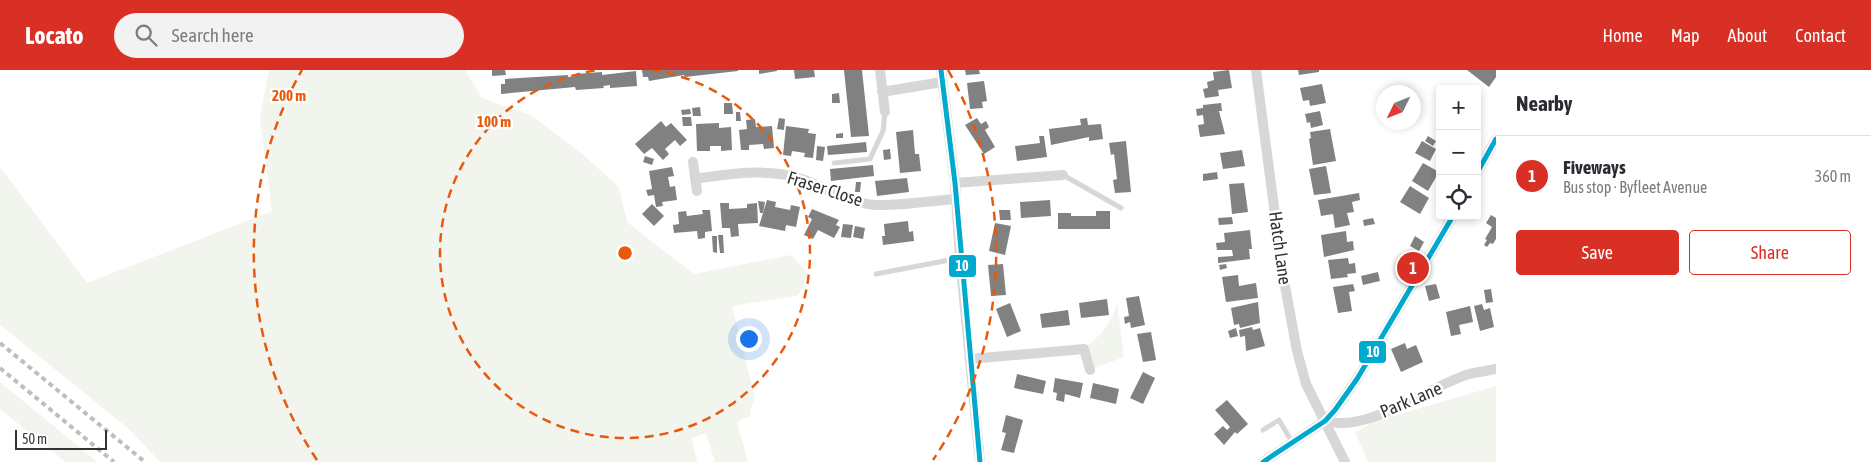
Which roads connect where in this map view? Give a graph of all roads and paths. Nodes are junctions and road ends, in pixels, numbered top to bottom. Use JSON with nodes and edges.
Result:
{"nodes":[{"id":1,"x":880,"y":70,"type":"edge"},
{"id":2,"x":941,"y":70,"type":"edge"},
{"id":3,"x":1256,"y":70,"type":"edge"},
{"id":4,"x":942,"y":82,"type":"junction"},
{"id":5,"x":882,"y":92,"type":"junction"},
{"id":6,"x":885,"y":112,"type":"joint"},
{"id":7,"x":1496,"y":139,"type":"edge"},
{"id":8,"x":693,"y":162,"type":"dead end"},
{"id":9,"x":834,"y":163,"type":"dead end"},
{"id":10,"x":1481,"y":166,"type":"edge"},
{"id":11,"x":1063,"y":176,"type":"joint"},
{"id":12,"x":695,"y":179,"type":"junction"},
{"id":13,"x":955,"y":183,"type":"junction"},
{"id":14,"x":697,"y":191,"type":"dead end"},
{"id":15,"x":956,"y":199,"type":"junction"},
{"id":16,"x":1121,"y":208,"type":"dead end"},
{"id":17,"x":1451,"y":220,"type":"edge"},
{"id":18,"x":960,"y":258,"type":"junction"},
{"id":19,"x":876,"y":274,"type":"dead end"},
{"id":20,"x":970,"y":359,"type":"junction"},
{"id":21,"x":1496,"y":369,"type":"edge"},
{"id":22,"x":1090,"y":370,"type":"dead end"},
{"id":23,"x":1325,"y":421,"type":"junction"},
{"id":24,"x":1263,"y":430,"type":"dead end"},
{"id":25,"x":1292,"y":442,"type":"junction"},
{"id":26,"x":980,"y":462,"type":"edge"},
{"id":27,"x":1263,"y":462,"type":"edge"},
{"id":28,"x":1345,"y":462,"type":"edge"}],
"edges":[{"from":1,"to":5,"type":"street"},
{"from":2,"to":4,"type":"street"},
{"from":3,"to":23,"type":"street","name":"Hatch Lane"},
{"from":4,"to":5,"type":"street"},
{"from":4,"to":13,"type":"street"},
{"from":5,"to":6,"type":"street"},
{"from":6,"to":9,"type":"lane"},
{"from":7,"to":10,"type":"street"},
{"from":8,"to":12,"type":"street"},
{"from":11,"to":13,"type":"street"},
{"from":11,"to":16,"type":"lane"},
{"from":12,"to":14,"type":"street"},
{"from":12,"to":15,"type":"street","name":"Fraser Close"},
{"from":13,"to":15,"type":"street"},
{"from":15,"to":18,"type":"street"},
{"from":17,"to":23,"type":"street"},
{"from":18,"to":19,"type":"lane"},
{"from":18,"to":20,"type":"street"},
{"from":20,"to":22,"type":"street"},
{"from":20,"to":26,"type":"street"},
{"from":21,"to":23,"type":"street","name":"Park Lane"},
{"from":23,"to":25,"type":"street"},
{"from":23,"to":28,"type":"street","name":"Hatch Lane"},
{"from":24,"to":25,"type":"lane"},
{"from":25,"to":27,"type":"street"}]}
